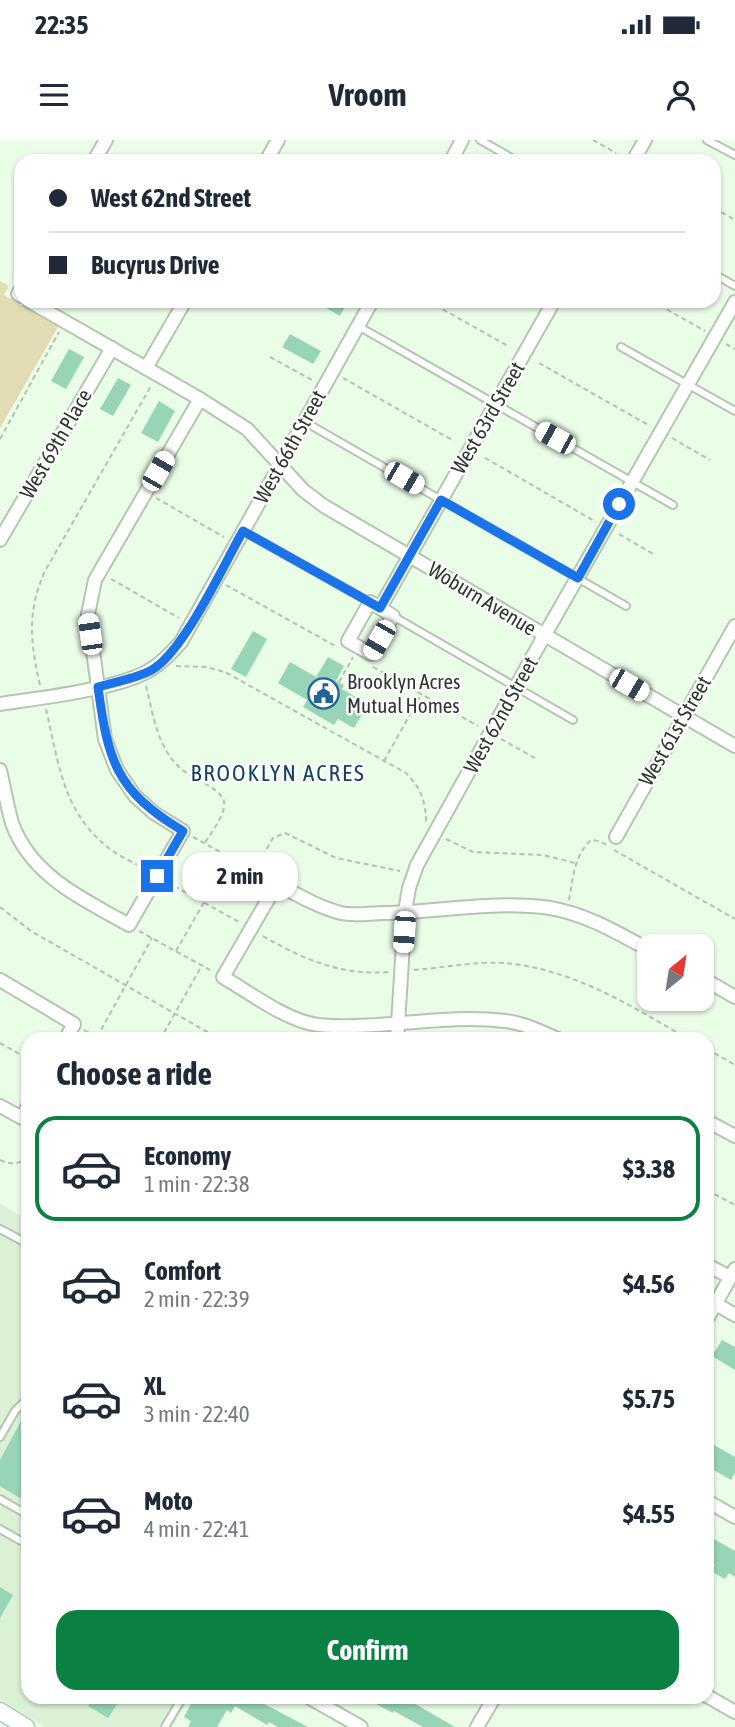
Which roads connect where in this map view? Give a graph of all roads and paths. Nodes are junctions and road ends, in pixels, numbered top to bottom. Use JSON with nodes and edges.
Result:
{"nodes":[{"id":1,"x":480,"y":140,"type":"edge"},
{"id":2,"x":593,"y":140,"type":"edge"},
{"id":3,"x":707,"y":140,"type":"edge"},
{"id":4,"x":616,"y":153,"type":"dead end"},
{"id":5,"x":505,"y":154,"type":"edge"},
{"id":6,"x":735,"y":155,"type":"edge"},
{"id":7,"x":735,"y":302,"type":"edge"},
{"id":8,"x":44,"y":308,"type":"edge"},
{"id":9,"x":181,"y":308,"type":"edge"},
{"id":10,"x":368,"y":308,"type":"edge"},
{"id":11,"x":440,"y":308,"type":"edge"},
{"id":12,"x":550,"y":308,"type":"edge"},
{"id":13,"x":664,"y":308,"type":"edge"},
{"id":14,"x":358,"y":326,"type":"junction"},
{"id":15,"x":705,"y":331,"type":"dead end"},
{"id":16,"x":59,"y":332,"type":"dead end"},
{"id":17,"x":726,"y":343,"type":"dead end"},
{"id":18,"x":508,"y":346,"type":"dead end"},
{"id":19,"x":621,"y":347,"type":"dead end"},
{"id":20,"x":111,"y":348,"type":"junction"},
{"id":21,"x":735,"y":349,"type":"edge"},
{"id":22,"x":270,"y":357,"type":"dead end"},
{"id":23,"x":538,"y":363,"type":"dead end"},
{"id":24,"x":146,"y":368,"type":"junction"},
{"id":25,"x":342,"y":377,"type":"dead end"},
{"id":26,"x":313,"y":381,"type":"dead end"},
{"id":27,"x":688,"y":384,"type":"junction"},
{"id":28,"x":152,"y":385,"type":"dead end"},
{"id":29,"x":200,"y":399,"type":"junction"},
{"id":30,"x":495,"y":404,"type":"junction"},
{"id":31,"x":735,"y":411,"type":"edge"},
{"id":32,"x":304,"y":422,"type":"junction"},
{"id":33,"x":651,"y":426,"type":"dead end"},
{"id":34,"x":672,"y":438,"type":"dead end"},
{"id":35,"x":0,"y":439,"type":"edge"},
{"id":36,"x":454,"y":441,"type":"dead end"},
{"id":37,"x":485,"y":458,"type":"dead end"},
{"id":38,"x":710,"y":460,"type":"dead end"},
{"id":39,"x":281,"y":464,"type":"junction"},
{"id":40,"x":632,"y":481,"type":"junction"},
{"id":41,"x":146,"y":492,"type":"junction"},
{"id":42,"x":441,"y":500,"type":"junction"},
{"id":43,"x":673,"y":505,"type":"dead end"},
{"id":44,"x":597,"y":522,"type":"dead end"},
{"id":45,"x":243,"y":531,"type":"junction"},
{"id":46,"x":618,"y":534,"type":"dead end"},
{"id":47,"x":225,"y":538,"type":"dead end"},
{"id":48,"x":0,"y":540,"type":"edge"},
{"id":49,"x":655,"y":555,"type":"dead end"},
{"id":50,"x":409,"y":556,"type":"junction"},
{"id":51,"x":99,"y":573,"type":"junction"},
{"id":52,"x":578,"y":578,"type":"junction"},
{"id":53,"x":375,"y":605,"type":"junction"},
{"id":54,"x":626,"y":606,"type":"dead end"},
{"id":55,"x":393,"y":616,"type":"junction"},
{"id":56,"x":180,"y":618,"type":"dead end"},
{"id":57,"x":735,"y":626,"type":"edge"},
{"id":58,"x":544,"y":636,"type":"junction"},
{"id":59,"x":354,"y":657,"type":"dead end"},
{"id":60,"x":173,"y":667,"type":"dead end"},
{"id":61,"x":339,"y":682,"type":"dead end"},
{"id":62,"x":40,"y":685,"type":"dead end"},
{"id":63,"x":146,"y":685,"type":"dead end"},
{"id":64,"x":98,"y":687,"type":"junction"},
{"id":65,"x":516,"y":687,"type":"junction"},
{"id":66,"x":422,"y":695,"type":"dead end"},
{"id":67,"x":0,"y":704,"type":"edge"},
{"id":68,"x":46,"y":708,"type":"dead end"},
{"id":69,"x":684,"y":717,"type":"junction"},
{"id":70,"x":573,"y":720,"type":"dead end"},
{"id":71,"x":502,"y":739,"type":"dead end"},
{"id":72,"x":735,"y":746,"type":"edge"},
{"id":73,"x":535,"y":758,"type":"dead end"},
{"id":74,"x":384,"y":761,"type":"junction"},
{"id":75,"x":0,"y":770,"type":"edge"},
{"id":76,"x":425,"y":827,"type":"dead end"},
{"id":77,"x":183,"y":831,"type":"junction"},
{"id":78,"x":615,"y":837,"type":"dead end"},
{"id":79,"x":446,"y":839,"type":"dead end"},
{"id":80,"x":205,"y":844,"type":"junction"},
{"id":81,"x":229,"y":857,"type":"junction"},
{"id":82,"x":576,"y":863,"type":"junction"},
{"id":83,"x":254,"y":871,"type":"junction"},
{"id":84,"x":400,"y":871,"type":"dead end"},
{"id":85,"x":158,"y":877,"type":"junction"},
{"id":86,"x":277,"y":884,"type":"junction"},
{"id":87,"x":204,"y":903,"type":"junction"},
{"id":88,"x":0,"y":907,"type":"edge"},
{"id":89,"x":405,"y":912,"type":"junction"},
{"id":90,"x":566,"y":913,"type":"junction"},
{"id":91,"x":735,"y":919,"type":"edge"},
{"id":92,"x":129,"y":925,"type":"junction"},
{"id":93,"x":250,"y":930,"type":"junction"},
{"id":94,"x":152,"y":938,"type":"junction"},
{"id":95,"x":637,"y":944,"type":"edge"},
{"id":96,"x":176,"y":951,"type":"junction"},
{"id":97,"x":202,"y":965,"type":"junction"},
{"id":98,"x":412,"y":970,"type":"dead end"},
{"id":99,"x":389,"y":972,"type":"dead end"},
{"id":100,"x":223,"y":977,"type":"junction"},
{"id":101,"x":0,"y":980,"type":"edge"},
{"id":102,"x":125,"y":985,"type":"junction"},
{"id":103,"x":714,"y":985,"type":"edge"},
{"id":104,"x":735,"y":997,"type":"edge"},
{"id":105,"x":175,"y":1013,"type":"junction"},
{"id":106,"x":74,"y":1024,"type":"junction"},
{"id":107,"x":398,"y":1024,"type":"junction"},
{"id":108,"x":70,"y":1032,"type":"edge"},
{"id":109,"x":88,"y":1032,"type":"edge"},
{"id":110,"x":100,"y":1032,"type":"edge"},
{"id":111,"x":164,"y":1032,"type":"edge"},
{"id":112,"x":207,"y":1032,"type":"edge"},
{"id":113,"x":398,"y":1032,"type":"edge"},
{"id":114,"x":542,"y":1032,"type":"edge"},
{"id":115,"x":676,"y":1032,"type":"edge"},
{"id":116,"x":0,"y":1043,"type":"edge"},
{"id":117,"x":714,"y":1053,"type":"edge"},
{"id":118,"x":21,"y":1055,"type":"edge"},
{"id":119,"x":735,"y":1065,"type":"edge"},
{"id":120,"x":0,"y":1106,"type":"edge"},
{"id":121,"x":21,"y":1117,"type":"edge"},
{"id":122,"x":714,"y":1125,"type":"edge"},
{"id":123,"x":735,"y":1136,"type":"edge"},
{"id":124,"x":0,"y":1160,"type":"edge"},
{"id":125,"x":21,"y":1162,"type":"edge"},
{"id":126,"x":714,"y":1194,"type":"edge"},
{"id":127,"x":735,"y":1205,"type":"edge"},
{"id":128,"x":0,"y":1229,"type":"edge"},
{"id":129,"x":21,"y":1240,"type":"edge"},
{"id":130,"x":714,"y":1267,"type":"edge"},
{"id":131,"x":732,"y":1273,"type":"edge"},
{"id":132,"x":716,"y":1304,"type":"junction"},
{"id":133,"x":714,"y":1307,"type":"edge"},
{"id":134,"x":735,"y":1315,"type":"edge"},
{"id":135,"x":21,"y":1405,"type":"edge"},
{"id":136,"x":0,"y":1437,"type":"edge"},
{"id":137,"x":0,"y":1499,"type":"edge"},
{"id":138,"x":714,"y":1505,"type":"edge"},
{"id":139,"x":21,"y":1511,"type":"edge"},
{"id":140,"x":735,"y":1517,"type":"edge"},
{"id":141,"x":0,"y":1529,"type":"edge"},
{"id":142,"x":21,"y":1541,"type":"edge"},
{"id":143,"x":714,"y":1700,"type":"edge"},
{"id":144,"x":178,"y":1704,"type":"edge"},
{"id":145,"x":321,"y":1704,"type":"edge"},
{"id":146,"x":490,"y":1704,"type":"edge"},
{"id":147,"x":0,"y":1711,"type":"edge"},
{"id":148,"x":735,"y":1712,"type":"edge"},
{"id":149,"x":26,"y":1727,"type":"edge"},
{"id":150,"x":165,"y":1727,"type":"edge"},
{"id":151,"x":361,"y":1727,"type":"edge"},
{"id":152,"x":477,"y":1727,"type":"edge"}],
"edges":[{"from":1,"to":5,"type":"lane"},
{"from":2,"to":4,"type":"path"},
{"from":3,"to":6,"type":"lane"},
{"from":7,"to":27,"type":"street","name":"West 62nd Street"},
{"from":8,"to":20,"type":"street","name":"Woburn Avenue"},
{"from":9,"to":24,"type":"street"},
{"from":10,"to":14,"type":"street","name":"West 66th Street"},
{"from":11,"to":18,"type":"path"},
{"from":12,"to":30,"type":"street","name":"West 63rd Street"},
{"from":13,"to":15,"type":"path"},
{"from":14,"to":30,"type":"lane"},
{"from":14,"to":32,"type":"street","name":"West 66th Street"},
{"from":16,"to":35,"type":"path"},
{"from":17,"to":21,"type":"path"},
{"from":19,"to":27,"type":"lane"},
{"from":20,"to":24,"type":"street","name":"Woburn Avenue"},
{"from":20,"to":48,"type":"street","name":"West 69th Place"},
{"from":22,"to":26,"type":"path"},
{"from":23,"to":33,"type":"path"},
{"from":24,"to":29,"type":"street","name":"Woburn Avenue"},
{"from":25,"to":36,"type":"path"},
{"from":27,"to":31,"type":"lane"},
{"from":27,"to":40,"type":"street","name":"West 62nd Street"},
{"from":28,"to":62,"type":"path"},
{"from":29,"to":39,"type":"street","name":"Woburn Avenue"},
{"from":29,"to":41,"type":"street"},
{"from":30,"to":40,"type":"lane"},
{"from":30,"to":42,"type":"street","name":"West 63rd Street"},
{"from":32,"to":39,"type":"street","name":"West 66th Street"},
{"from":32,"to":42,"type":"lane"},
{"from":34,"to":38,"type":"path"},
{"from":37,"to":44,"type":"path"},
{"from":39,"to":45,"type":"street","name":"West 66th Street"},
{"from":39,"to":50,"type":"street","name":"Woburn Avenue"},
{"from":40,"to":43,"type":"lane"},
{"from":40,"to":52,"type":"street","name":"West 62nd Street"},
{"from":41,"to":47,"type":"path"},
{"from":41,"to":51,"type":"street"},
{"from":42,"to":50,"type":"street","name":"West 63rd Street"},
{"from":42,"to":52,"type":"lane"},
{"from":45,"to":53,"type":"lane"},
{"from":45,"to":64,"type":"street","name":"West 66th Street"},
{"from":46,"to":49,"type":"path"},
{"from":50,"to":53,"type":"street","name":"West 63rd Street"},
{"from":50,"to":58,"type":"street","name":"Woburn Avenue"},
{"from":51,"to":56,"type":"path"},
{"from":51,"to":64,"type":"street"},
{"from":52,"to":54,"type":"lane"},
{"from":52,"to":58,"type":"street","name":"West 62nd Street"},
{"from":53,"to":55,"type":"street"},
{"from":53,"to":55,"type":"street","name":"West 63rd Street"},
{"from":55,"to":65,"type":"lane"},
{"from":57,"to":69,"type":"street","name":"West 61st Street"},
{"from":58,"to":65,"type":"street","name":"West 62nd Street"},
{"from":58,"to":69,"type":"street","name":"Woburn Avenue"},
{"from":59,"to":61,"type":"path"},
{"from":60,"to":74,"type":"path"},
{"from":63,"to":80,"type":"path"},
{"from":64,"to":67,"type":"street","name":"West 66th Street"},
{"from":64,"to":77,"type":"street"},
{"from":65,"to":70,"type":"lane"},
{"from":65,"to":89,"type":"street","name":"West 62nd Street"},
{"from":66,"to":74,"type":"path"},
{"from":68,"to":85,"type":"path"},
{"from":69,"to":72,"type":"street","name":"Woburn Avenue"},
{"from":69,"to":78,"type":"street","name":"West 61st Street"},
{"from":71,"to":73,"type":"path"},
{"from":74,"to":76,"type":"path"},
{"from":75,"to":92,"type":"street"},
{"from":77,"to":80,"type":"path"},
{"from":77,"to":85,"type":"street"},
{"from":79,"to":82,"type":"path"},
{"from":80,"to":81,"type":"path"},
{"from":81,"to":83,"type":"path"},
{"from":81,"to":87,"type":"path"},
{"from":82,"to":90,"type":"path"},
{"from":82,"to":91,"type":"path"},
{"from":83,"to":84,"type":"path"},
{"from":83,"to":86,"type":"path"},
{"from":85,"to":87,"type":"path"},
{"from":85,"to":92,"type":"street"},
{"from":86,"to":89,"type":"street"},
{"from":86,"to":93,"type":"street"},
{"from":87,"to":93,"type":"path"},
{"from":87,"to":96,"type":"path"},
{"from":88,"to":102,"type":"path"},
{"from":89,"to":90,"type":"street"},
{"from":89,"to":107,"type":"street","name":"West 62nd Street"},
{"from":90,"to":95,"type":"street"},
{"from":92,"to":94,"type":"path"},
{"from":93,"to":99,"type":"path"},
{"from":93,"to":100,"type":"street"},
{"from":94,"to":96,"type":"path"},
{"from":94,"to":102,"type":"path"},
{"from":96,"to":97,"type":"path"},
{"from":97,"to":100,"type":"path"},
{"from":97,"to":105,"type":"path"},
{"from":98,"to":115,"type":"path"},
{"from":100,"to":107,"type":"street"},
{"from":101,"to":106,"type":"street"},
{"from":102,"to":105,"type":"path"},
{"from":102,"to":110,"type":"path"},
{"from":103,"to":104,"type":"street"},
{"from":105,"to":111,"type":"path"},
{"from":105,"to":112,"type":"path"},
{"from":106,"to":108,"type":"street"},
{"from":106,"to":109,"type":"path"},
{"from":107,"to":113,"type":"street","name":"West 62nd Street"},
{"from":107,"to":114,"type":"street"},
{"from":116,"to":118,"type":"path"},
{"from":117,"to":119,"type":"path"},
{"from":120,"to":121,"type":"street"},
{"from":122,"to":123,"type":"street"},
{"from":124,"to":125,"type":"path"},
{"from":126,"to":127,"type":"path"},
{"from":128,"to":129,"type":"lane"},
{"from":130,"to":131,"type":"street"},
{"from":131,"to":132,"type":"street"},
{"from":132,"to":133,"type":"street"},
{"from":132,"to":134,"type":"street"},
{"from":135,"to":136,"type":"lane"},
{"from":137,"to":139,"type":"lane"},
{"from":138,"to":140,"type":"street"},
{"from":141,"to":142,"type":"lane"},
{"from":143,"to":148,"type":"street"},
{"from":144,"to":150,"type":"lane"},
{"from":145,"to":151,"type":"street"},
{"from":146,"to":152,"type":"street"},
{"from":147,"to":149,"type":"street"}]}
